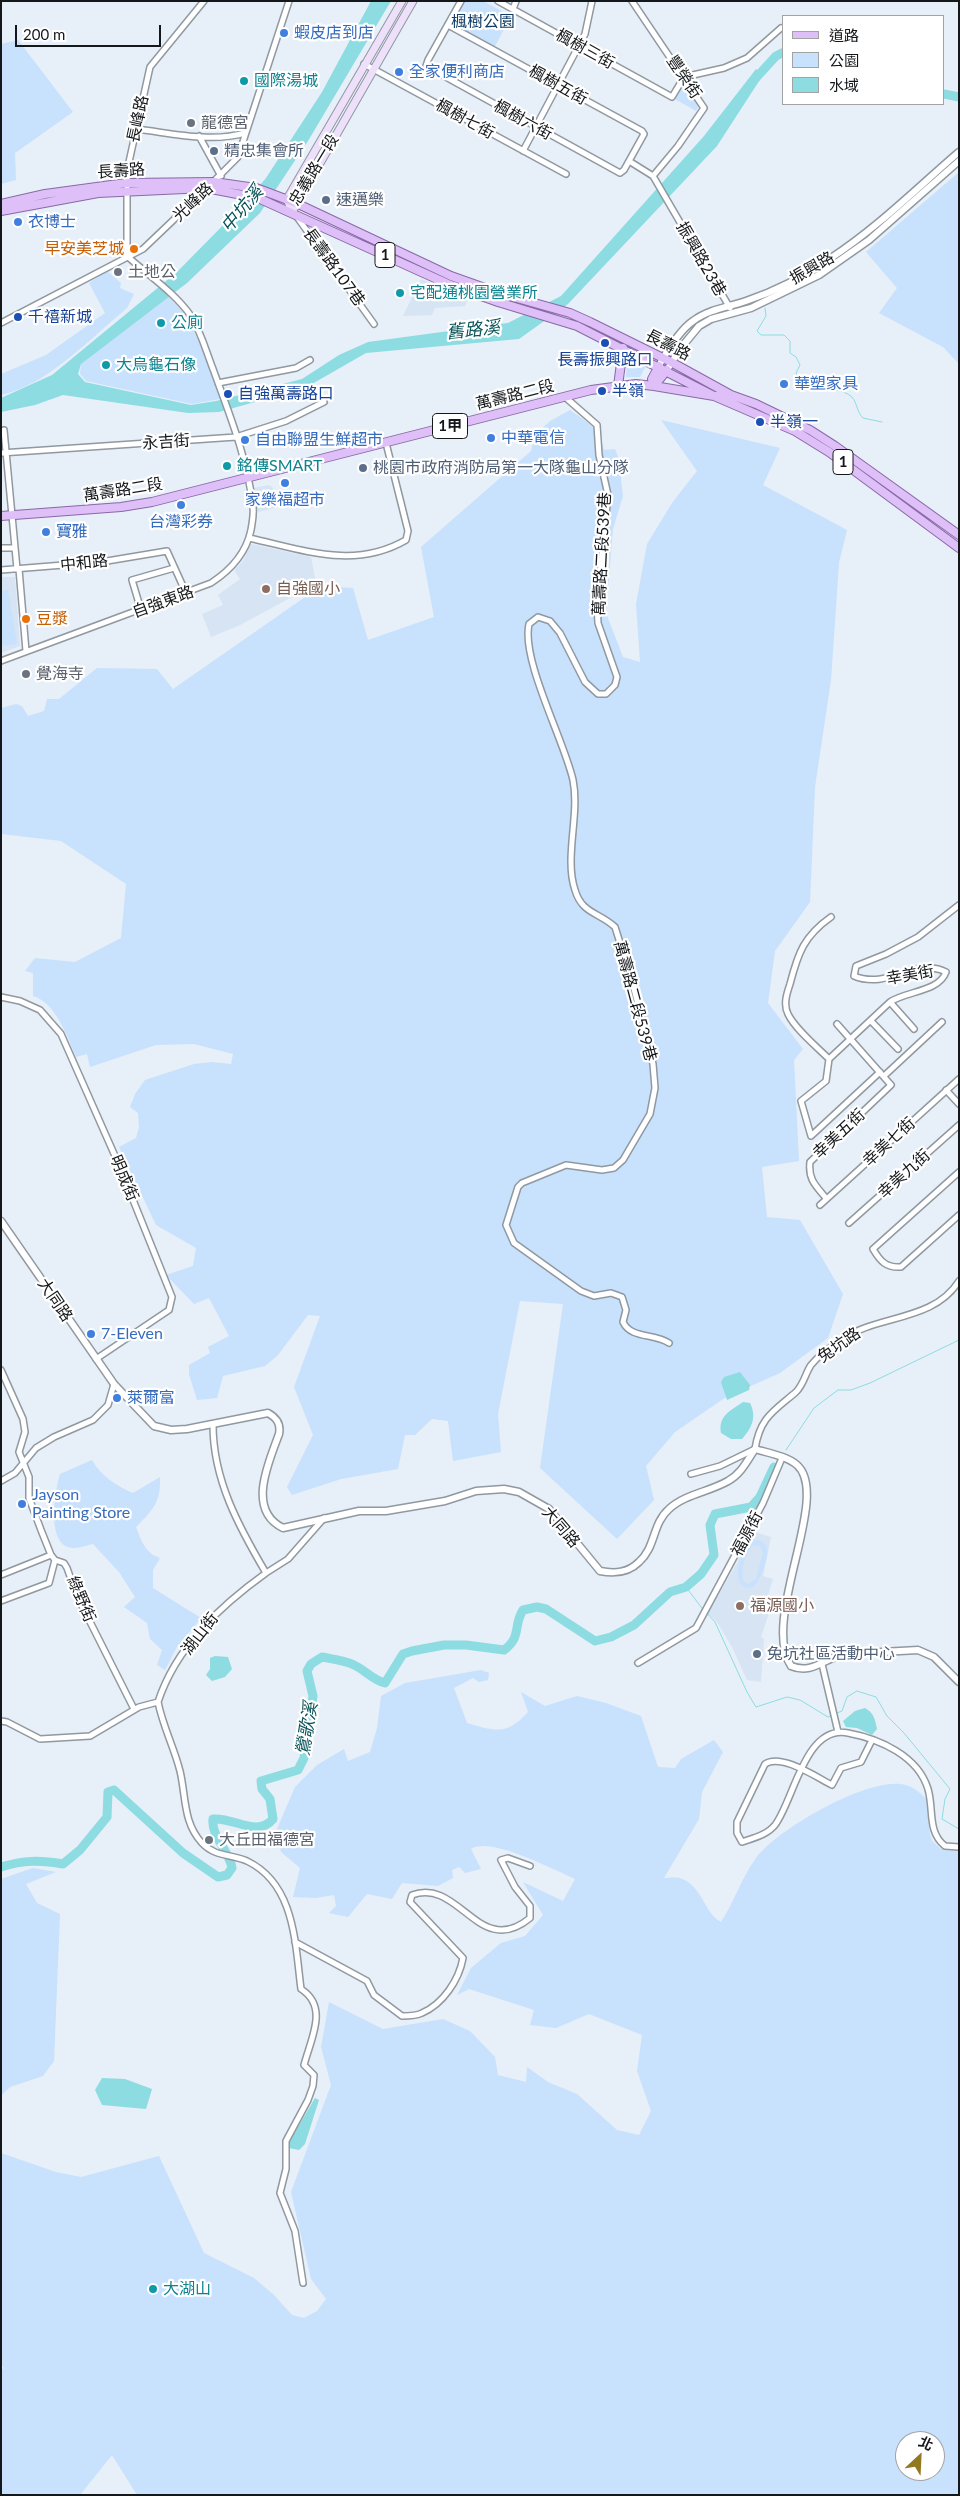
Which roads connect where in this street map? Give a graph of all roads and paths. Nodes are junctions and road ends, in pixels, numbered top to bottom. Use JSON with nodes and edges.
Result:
{"nodes":[{"id":1,"x":204,"y":1,"type":"edge"},
{"id":2,"x":289,"y":1,"type":"edge"},
{"id":3,"x":402,"y":1,"type":"edge"},
{"id":4,"x":413,"y":1,"type":"edge"},
{"id":5,"x":460,"y":1,"type":"edge"},
{"id":6,"x":498,"y":1,"type":"edge"},
{"id":7,"x":516,"y":1,"type":"edge"},
{"id":8,"x":592,"y":1,"type":"edge"},
{"id":9,"x":632,"y":1,"type":"edge"},
{"id":10,"x":512,"y":9,"type":"junction"},
{"id":11,"x":448,"y":25,"type":"junction"},
{"id":12,"x":781,"y":28,"type":"dead end"},
{"id":13,"x":580,"y":46,"type":"junction"},
{"id":14,"x":364,"y":64,"type":"junction"},
{"id":15,"x":374,"y":69,"type":"junction"},
{"id":16,"x":684,"y":77,"type":"junction"},
{"id":17,"x":558,"y":85,"type":"junction"},
{"id":18,"x":536,"y":127,"type":"junction"},
{"id":19,"x":136,"y":129,"type":"junction"},
{"id":20,"x":245,"y":133,"type":"junction"},
{"id":21,"x":199,"y":136,"type":"junction"},
{"id":22,"x":524,"y":151,"type":"junction"},
{"id":23,"x":959,"y":152,"type":"edge"},
{"id":24,"x":959,"y":161,"type":"edge"},
{"id":25,"x":629,"y":162,"type":"junction"},
{"id":26,"x":566,"y":174,"type":"dead end"},
{"id":27,"x":221,"y":176,"type":"junction"},
{"id":28,"x":653,"y":176,"type":"junction"},
{"id":29,"x":214,"y":182,"type":"junction"},
{"id":30,"x":126,"y":187,"type":"junction"},
{"id":31,"x":206,"y":188,"type":"junction"},
{"id":32,"x":244,"y":190,"type":"junction"},
{"id":33,"x":287,"y":199,"type":"junction"},
{"id":34,"x":28,"y":201,"type":"junction"},
{"id":35,"x":296,"y":203,"type":"junction"},
{"id":36,"x":1,"y":204,"type":"edge"},
{"id":37,"x":1,"y":211,"type":"edge"},
{"id":38,"x":292,"y":212,"type":"junction"},
{"id":39,"x":127,"y":256,"type":"junction"},
{"id":40,"x":729,"y":306,"type":"junction"},
{"id":41,"x":733,"y":313,"type":"junction"},
{"id":42,"x":1,"y":323,"type":"edge"},
{"id":43,"x":374,"y":324,"type":"dead end"},
{"id":44,"x":623,"y":348,"type":"junction"},
{"id":45,"x":310,"y":360,"type":"dead end"},
{"id":46,"x":667,"y":360,"type":"junction"},
{"id":47,"x":663,"y":368,"type":"junction"},
{"id":48,"x":218,"y":383,"type":"junction"},
{"id":49,"x":618,"y":386,"type":"junction"},
{"id":50,"x":654,"y":386,"type":"junction"},
{"id":51,"x":731,"y":394,"type":"junction"},
{"id":52,"x":714,"y":396,"type":"junction"},
{"id":53,"x":565,"y":397,"type":"junction"},
{"id":54,"x":324,"y":402,"type":"dead end"},
{"id":55,"x":4,"y":430,"type":"dead end"},
{"id":56,"x":236,"y":436,"type":"junction"},
{"id":57,"x":386,"y":443,"type":"junction"},
{"id":58,"x":4,"y":453,"type":"edge"},
{"id":59,"x":246,"y":478,"type":"junction"},
{"id":60,"x":1,"y":516,"type":"edge"},
{"id":61,"x":12,"y":516,"type":"junction"},
{"id":62,"x":959,"y":535,"type":"edge"},
{"id":63,"x":249,"y":538,"type":"junction"},
{"id":64,"x":1,"y":548,"type":"edge"},
{"id":65,"x":15,"y":548,"type":"junction"},
{"id":66,"x":959,"y":548,"type":"edge"},
{"id":67,"x":174,"y":568,"type":"junction"},
{"id":68,"x":18,"y":569,"type":"junction"},
{"id":69,"x":1,"y":570,"type":"edge"},
{"id":70,"x":186,"y":593,"type":"junction"},
{"id":71,"x":141,"y":610,"type":"junction"},
{"id":72,"x":26,"y":651,"type":"junction"},
{"id":73,"x":1,"y":661,"type":"edge"},
{"id":74,"x":959,"y":905,"type":"edge"},
{"id":75,"x":831,"y":917,"type":"dead end"},
{"id":76,"x":1,"y":997,"type":"edge"},
{"id":77,"x":890,"y":1002,"type":"junction"},
{"id":78,"x":871,"y":1021,"type":"junction"},
{"id":79,"x":942,"y":1022,"type":"dead end"},
{"id":80,"x":836,"y":1024,"type":"dead end"},
{"id":81,"x":914,"y":1029,"type":"dead end"},
{"id":82,"x":851,"y":1039,"type":"junction"},
{"id":83,"x":898,"y":1049,"type":"dead end"},
{"id":84,"x":829,"y":1059,"type":"junction"},
{"id":85,"x":882,"y":1074,"type":"junction"},
{"id":86,"x":959,"y":1079,"type":"edge"},
{"id":87,"x":946,"y":1090,"type":"junction"},
{"id":88,"x":959,"y":1104,"type":"edge"},
{"id":89,"x":959,"y":1126,"type":"edge"},
{"id":90,"x":959,"y":1172,"type":"edge"},
{"id":91,"x":826,"y":1198,"type":"junction"},
{"id":92,"x":820,"y":1205,"type":"dead end"},
{"id":93,"x":959,"y":1215,"type":"edge"},
{"id":94,"x":1,"y":1221,"type":"edge"},
{"id":95,"x":849,"y":1223,"type":"dead end"},
{"id":96,"x":959,"y":1281,"type":"edge"},
{"id":97,"x":669,"y":1343,"type":"dead end"},
{"id":98,"x":96,"y":1359,"type":"junction"},
{"id":99,"x":1,"y":1370,"type":"edge"},
{"id":100,"x":114,"y":1384,"type":"junction"},
{"id":101,"x":213,"y":1425,"type":"junction"},
{"id":102,"x":755,"y":1449,"type":"junction"},
{"id":103,"x":782,"y":1458,"type":"junction"},
{"id":104,"x":25,"y":1464,"type":"junction"},
{"id":105,"x":691,"y":1474,"type":"dead end"},
{"id":106,"x":1,"y":1481,"type":"edge"},
{"id":107,"x":325,"y":1518,"type":"junction"},
{"id":108,"x":51,"y":1555,"type":"junction"},
{"id":109,"x":55,"y":1560,"type":"junction"},
{"id":110,"x":266,"y":1573,"type":"junction"},
{"id":111,"x":1,"y":1575,"type":"edge"},
{"id":112,"x":1,"y":1601,"type":"edge"},
{"id":113,"x":638,"y":1663,"type":"dead end"},
{"id":114,"x":822,"y":1664,"type":"junction"},
{"id":115,"x":959,"y":1682,"type":"edge"},
{"id":116,"x":158,"y":1702,"type":"junction"},
{"id":117,"x":134,"y":1709,"type":"junction"},
{"id":118,"x":1,"y":1721,"type":"edge"},
{"id":119,"x":838,"y":1732,"type":"junction"},
{"id":120,"x":872,"y":1740,"type":"junction"},
{"id":121,"x":802,"y":1770,"type":"junction"},
{"id":122,"x":959,"y":1847,"type":"edge"},
{"id":123,"x":530,"y":1866,"type":"dead end"},
{"id":124,"x":295,"y":1942,"type":"junction"},
{"id":125,"x":303,"y":2283,"type":"dead end"}],
"edges":[{"from":1,"to":19,"type":"street","name":"長峰路"},
{"from":2,"to":20,"type":"street","name":"光峰路"},
{"from":3,"to":14,"type":"main road","name":"忠義路一段"},
{"from":4,"to":15,"type":"main road","name":"忠義路一段"},
{"from":5,"to":11,"type":"street"},
{"from":6,"to":10,"type":"street","name":"楓樹三街"},
{"from":7,"to":10,"type":"street"},
{"from":8,"to":13,"type":"street"},
{"from":9,"to":16,"type":"street","name":"豐榮街"},
{"from":10,"to":13,"type":"street","name":"楓樹三街"},
{"from":11,"to":17,"type":"street","name":"楓樹五街"},
{"from":11,"to":18,"type":"street","name":"楓樹六街"},
{"from":12,"to":16,"type":"street"},
{"from":13,"to":16,"type":"street","name":"楓樹三街"},
{"from":13,"to":17,"type":"street"},
{"from":14,"to":15,"type":"street","name":"楓樹七街"},
{"from":14,"to":33,"type":"main road","name":"忠義路一段"},
{"from":15,"to":22,"type":"street","name":"楓樹七街"},
{"from":15,"to":35,"type":"main road","name":"忠義路一段"},
{"from":16,"to":28,"type":"street","name":"豐榮街"},
{"from":17,"to":18,"type":"street"},
{"from":17,"to":25,"type":"street","name":"楓樹五街"},
{"from":18,"to":22,"type":"street"},
{"from":18,"to":25,"type":"street","name":"楓樹六街"},
{"from":19,"to":21,"type":"street"},
{"from":19,"to":30,"type":"street","name":"長峰路"},
{"from":20,"to":21,"type":"street"},
{"from":20,"to":27,"type":"street","name":"光峰路"},
{"from":21,"to":27,"type":"street"},
{"from":22,"to":26,"type":"street","name":"楓樹七街"},
{"from":23,"to":40,"type":"street","name":"振興路"},
{"from":24,"to":41,"type":"street","name":"振興路"},
{"from":25,"to":28,"type":"street"},
{"from":27,"to":29,"type":"street","name":"光峰路"},
{"from":28,"to":40,"type":"street","name":"振興路23巷"},
{"from":29,"to":30,"type":"main road","name":"長壽路","number":"1"},
{"from":29,"to":31,"type":"street","name":"光峰路"},
{"from":29,"to":32,"type":"main road","name":"長壽路","number":"1"},
{"from":30,"to":31,"type":"main road","name":"長壽路","number":"1"},
{"from":30,"to":34,"type":"main road","name":"長壽路","number":"1"},
{"from":30,"to":39,"type":"street","name":"長峰路"},
{"from":31,"to":32,"type":"main road","name":"長壽路","number":"1"},
{"from":31,"to":39,"type":"street","name":"光峰路"},
{"from":32,"to":33,"type":"main road","number":"1"},
{"from":32,"to":38,"type":"main road","number":"1"},
{"from":33,"to":35,"type":"main road","number":"1"},
{"from":33,"to":38,"type":"main road","name":"忠義路一段"},
{"from":34,"to":36,"type":"main road","name":"長壽路","number":"1"},
{"from":34,"to":37,"type":"main road","name":"長壽路","number":"1"},
{"from":35,"to":38,"type":"main road","name":"忠義路一段"},
{"from":35,"to":46,"type":"main road","name":"長壽路","number":"1"},
{"from":38,"to":43,"type":"street","name":"長壽路107巷"},
{"from":38,"to":44,"type":"main road","name":"長壽路","number":"1"},
{"from":39,"to":42,"type":"street","name":"光峰路"},
{"from":39,"to":48,"type":"street","name":"自強東路"},
{"from":40,"to":41,"type":"street","name":"振興路23巷"},
{"from":40,"to":46,"type":"street","name":"振興路"},
{"from":41,"to":46,"type":"street","name":"振興路"},
{"from":44,"to":47,"type":"main road","name":"長壽路","number":"1"},
{"from":44,"to":49,"type":"main road"},
{"from":45,"to":48,"type":"street"},
{"from":46,"to":47,"type":"street","name":"振興路"},
{"from":46,"to":51,"type":"main road","name":"長壽路","number":"1"},
{"from":47,"to":50,"type":"main road"},
{"from":47,"to":52,"type":"main road","name":"長壽路","number":"1"},
{"from":48,"to":56,"type":"street","name":"自強東路"},
{"from":49,"to":50,"type":"main road","name":"萬壽路二段","number":"1甲"},
{"from":49,"to":53,"type":"main road","name":"萬壽路二段","number":"1甲"},
{"from":50,"to":52,"type":"main road","name":"萬壽路二段","number":"1甲"},
{"from":51,"to":52,"type":"main road","name":"萬壽路二段","number":"1甲"},
{"from":51,"to":62,"type":"main road","name":"萬壽路二段","number":"1"},
{"from":52,"to":66,"type":"main road","name":"萬壽路二段","number":"1"},
{"from":53,"to":57,"type":"main road","name":"萬壽路二段","number":"1甲"},
{"from":53,"to":97,"type":"street","name":"萬壽路二段539巷"},
{"from":54,"to":56,"type":"street","name":"永吉街"},
{"from":55,"to":58,"type":"street"},
{"from":56,"to":58,"type":"street","name":"永吉街"},
{"from":56,"to":59,"type":"street","name":"自強東路"},
{"from":57,"to":59,"type":"main road","name":"萬壽路二段","number":"1甲"},
{"from":57,"to":63,"type":"street"},
{"from":58,"to":61,"type":"street"},
{"from":59,"to":61,"type":"main road","name":"萬壽路二段","number":"1甲"},
{"from":59,"to":63,"type":"street","name":"自強東路"},
{"from":60,"to":61,"type":"main road","name":"萬壽路二段","number":"1甲"},
{"from":61,"to":65,"type":"street"},
{"from":63,"to":70,"type":"street","name":"自強東路"},
{"from":64,"to":65,"type":"street"},
{"from":65,"to":68,"type":"street"},
{"from":67,"to":68,"type":"street","name":"中和路"},
{"from":67,"to":70,"type":"street"},
{"from":67,"to":71,"type":"street"},
{"from":68,"to":69,"type":"street","name":"中和路"},
{"from":68,"to":72,"type":"street"},
{"from":70,"to":71,"type":"street","name":"自強東路"},
{"from":71,"to":72,"type":"street","name":"自強東路"},
{"from":72,"to":73,"type":"street","name":"自強東路"},
{"from":74,"to":77,"type":"street","name":"幸美街"},
{"from":75,"to":84,"type":"street"},
{"from":76,"to":98,"type":"street","name":"明成街"},
{"from":77,"to":78,"type":"street","name":"幸美街"},
{"from":77,"to":81,"type":"street"},
{"from":78,"to":82,"type":"street","name":"幸美街"},
{"from":78,"to":83,"type":"street"},
{"from":79,"to":85,"type":"street"},
{"from":80,"to":82,"type":"street"},
{"from":82,"to":84,"type":"street","name":"幸美街"},
{"from":82,"to":85,"type":"street"},
{"from":84,"to":85,"type":"street"},
{"from":85,"to":91,"type":"street","name":"幸美五街"},
{"from":86,"to":87,"type":"street","name":"幸美七街"},
{"from":87,"to":88,"type":"street"},
{"from":87,"to":91,"type":"street","name":"幸美七街"},
{"from":89,"to":95,"type":"street","name":"幸美九街"},
{"from":90,"to":93,"type":"street"},
{"from":91,"to":92,"type":"street","name":"幸美七街"},
{"from":94,"to":98,"type":"street","name":"大同路"},
{"from":96,"to":102,"type":"street","name":"兔坑路"},
{"from":98,"to":100,"type":"street","name":"大同路"},
{"from":99,"to":104,"type":"street","name":"綠野街"},
{"from":100,"to":101,"type":"street","name":"大同路"},
{"from":100,"to":104,"type":"street"},
{"from":101,"to":107,"type":"street","name":"大同路"},
{"from":101,"to":110,"type":"street"},
{"from":102,"to":103,"type":"street"},
{"from":102,"to":105,"type":"street"},
{"from":102,"to":107,"type":"street","name":"大同路"},
{"from":103,"to":113,"type":"street","name":"福源街"},
{"from":103,"to":114,"type":"street"},
{"from":104,"to":106,"type":"street"},
{"from":104,"to":108,"type":"street","name":"綠野街"},
{"from":107,"to":110,"type":"street","name":"湖山街"},
{"from":108,"to":109,"type":"street","name":"綠野街"},
{"from":108,"to":111,"type":"street"},
{"from":109,"to":112,"type":"street"},
{"from":109,"to":117,"type":"street","name":"綠野街"},
{"from":110,"to":116,"type":"street","name":"湖山街"},
{"from":114,"to":115,"type":"street"},
{"from":114,"to":119,"type":"street"},
{"from":116,"to":117,"type":"street"},
{"from":116,"to":124,"type":"street"},
{"from":117,"to":118,"type":"street"},
{"from":119,"to":120,"type":"street"},
{"from":119,"to":121,"type":"street"},
{"from":120,"to":121,"type":"street"},
{"from":120,"to":122,"type":"street"},
{"from":121,"to":121,"type":"street"},
{"from":123,"to":124,"type":"street"},
{"from":124,"to":125,"type":"street"}]}
